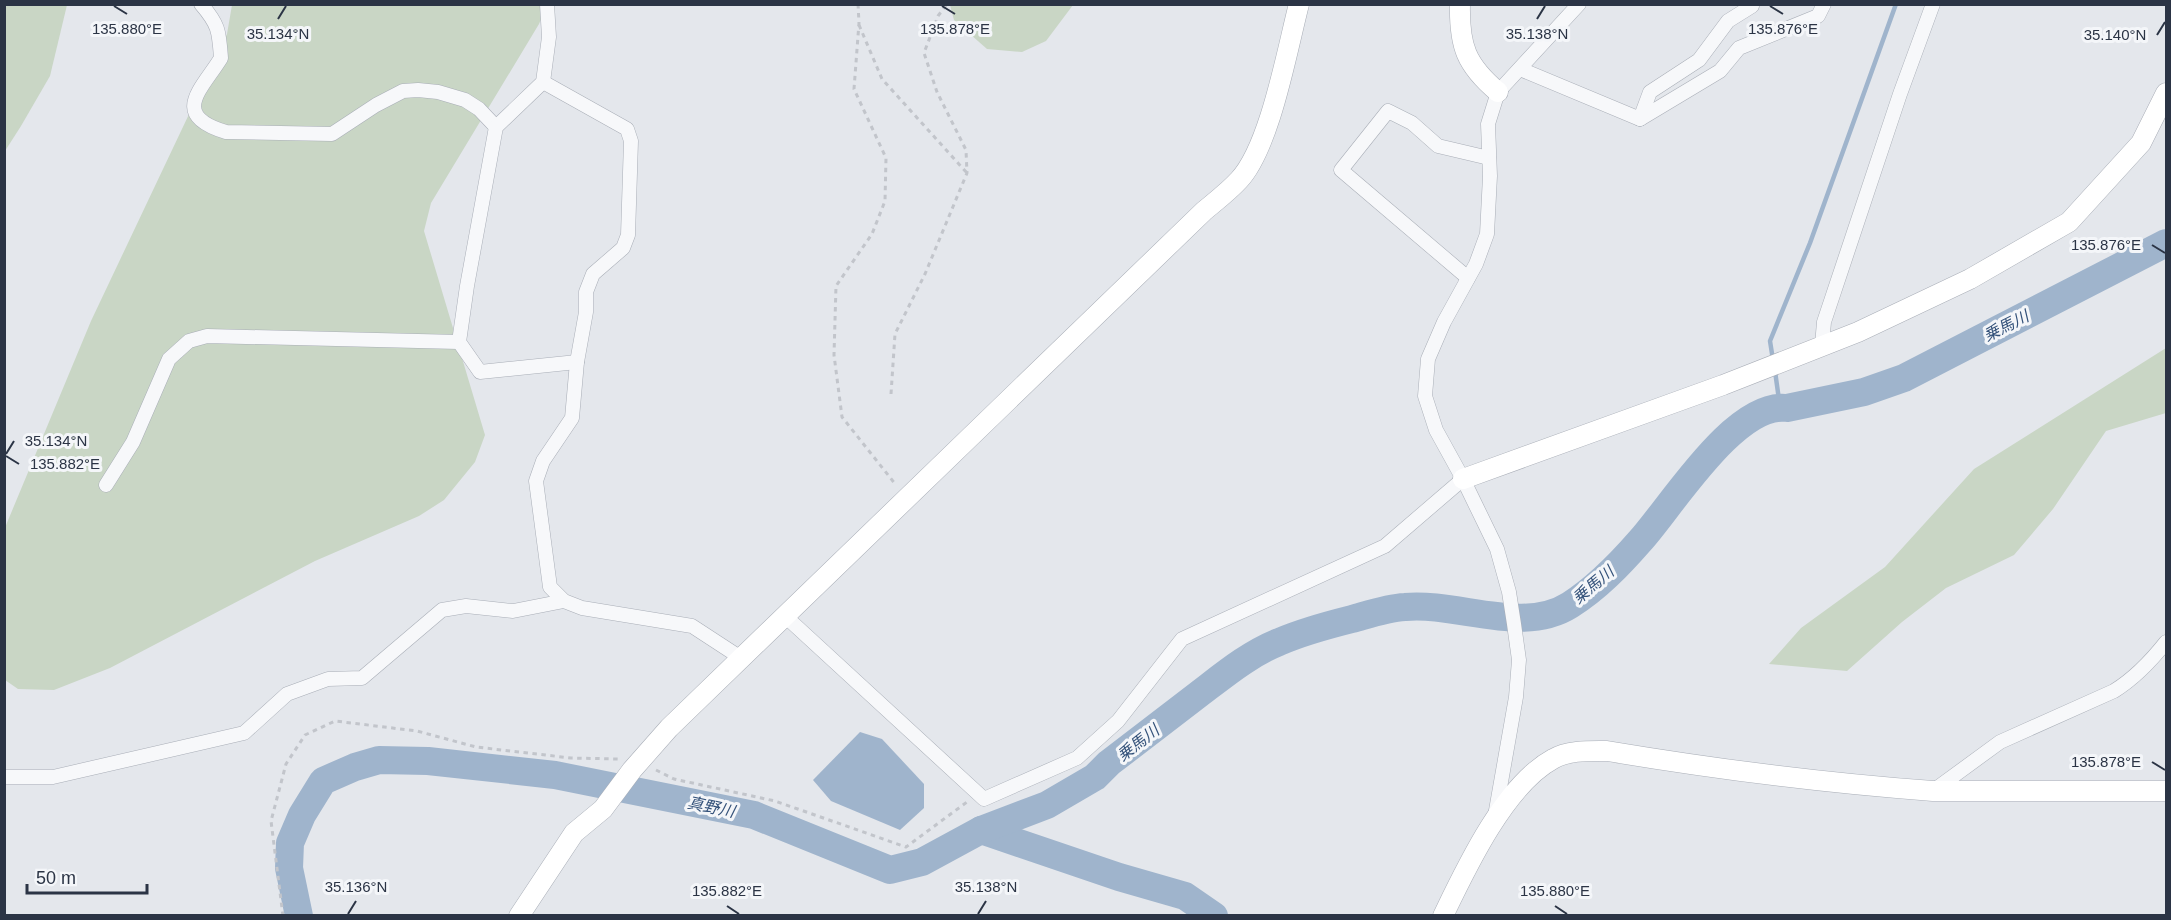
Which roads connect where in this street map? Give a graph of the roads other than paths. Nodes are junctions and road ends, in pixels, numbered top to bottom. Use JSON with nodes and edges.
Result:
{"nodes":[{"id":1,"x":201,"y":4,"type":"edge"},
{"id":2,"x":547,"y":4,"type":"edge"},
{"id":3,"x":1299,"y":4,"type":"edge"},
{"id":4,"x":1460,"y":4,"type":"edge"},
{"id":5,"x":1579,"y":4,"type":"edge"},
{"id":6,"x":1824,"y":4,"type":"edge"},
{"id":7,"x":1933,"y":4,"type":"edge"},
{"id":8,"x":1752,"y":6,"type":"edge"},
{"id":9,"x":1520,"y":69,"type":"junction"},
{"id":10,"x":543,"y":82,"type":"junction"},
{"id":11,"x":1498,"y":92,"type":"junction"},
{"id":12,"x":2166,"y":93,"type":"edge"},
{"id":13,"x":1640,"y":119,"type":"junction"},
{"id":14,"x":496,"y":127,"type":"junction"},
{"id":15,"x":1489,"y":158,"type":"junction"},
{"id":16,"x":1468,"y":279,"type":"junction"},
{"id":17,"x":459,"y":342,"type":"junction"},
{"id":18,"x":1822,"y":345,"type":"junction"},
{"id":19,"x":577,"y":362,"type":"junction"},
{"id":20,"x":1463,"y":479,"type":"junction"},
{"id":21,"x":106,"y":485,"type":"dead end"},
{"id":22,"x":564,"y":601,"type":"junction"},
{"id":23,"x":785,"y":616,"type":"junction"},
{"id":24,"x":2166,"y":642,"type":"edge"},
{"id":25,"x":741,"y":658,"type":"junction"},
{"id":26,"x":4,"y":777,"type":"edge"},
{"id":27,"x":1933,"y":791,"type":"junction"},
{"id":28,"x":2166,"y":791,"type":"edge"},
{"id":29,"x":1494,"y":822,"type":"junction"},
{"id":30,"x":519,"y":915,"type":"edge"},
{"id":31,"x":1443,"y":915,"type":"edge"}],
"edges":[{"from":1,"to":14,"type":"street"},
{"from":2,"to":10,"type":"street"},
{"from":3,"to":23,"type":"street"},
{"from":4,"to":11,"type":"street"},
{"from":5,"to":9,"type":"street"},
{"from":6,"to":13,"type":"street"},
{"from":7,"to":18,"type":"street"},
{"from":8,"to":13,"type":"street"},
{"from":9,"to":11,"type":"street"},
{"from":9,"to":13,"type":"street"},
{"from":10,"to":14,"type":"street"},
{"from":10,"to":19,"type":"street"},
{"from":11,"to":15,"type":"street"},
{"from":12,"to":18,"type":"street"},
{"from":14,"to":17,"type":"street"},
{"from":15,"to":16,"type":"street"},
{"from":15,"to":16,"type":"street"},
{"from":16,"to":20,"type":"street"},
{"from":17,"to":19,"type":"street"},
{"from":17,"to":21,"type":"street"},
{"from":18,"to":20,"type":"street"},
{"from":19,"to":22,"type":"street"},
{"from":20,"to":23,"type":"street"},
{"from":20,"to":29,"type":"street"},
{"from":22,"to":25,"type":"street"},
{"from":22,"to":26,"type":"street"},
{"from":23,"to":25,"type":"street"},
{"from":24,"to":27,"type":"street"},
{"from":25,"to":30,"type":"street"},
{"from":27,"to":28,"type":"street"},
{"from":27,"to":29,"type":"street"},
{"from":29,"to":31,"type":"street"}]}
